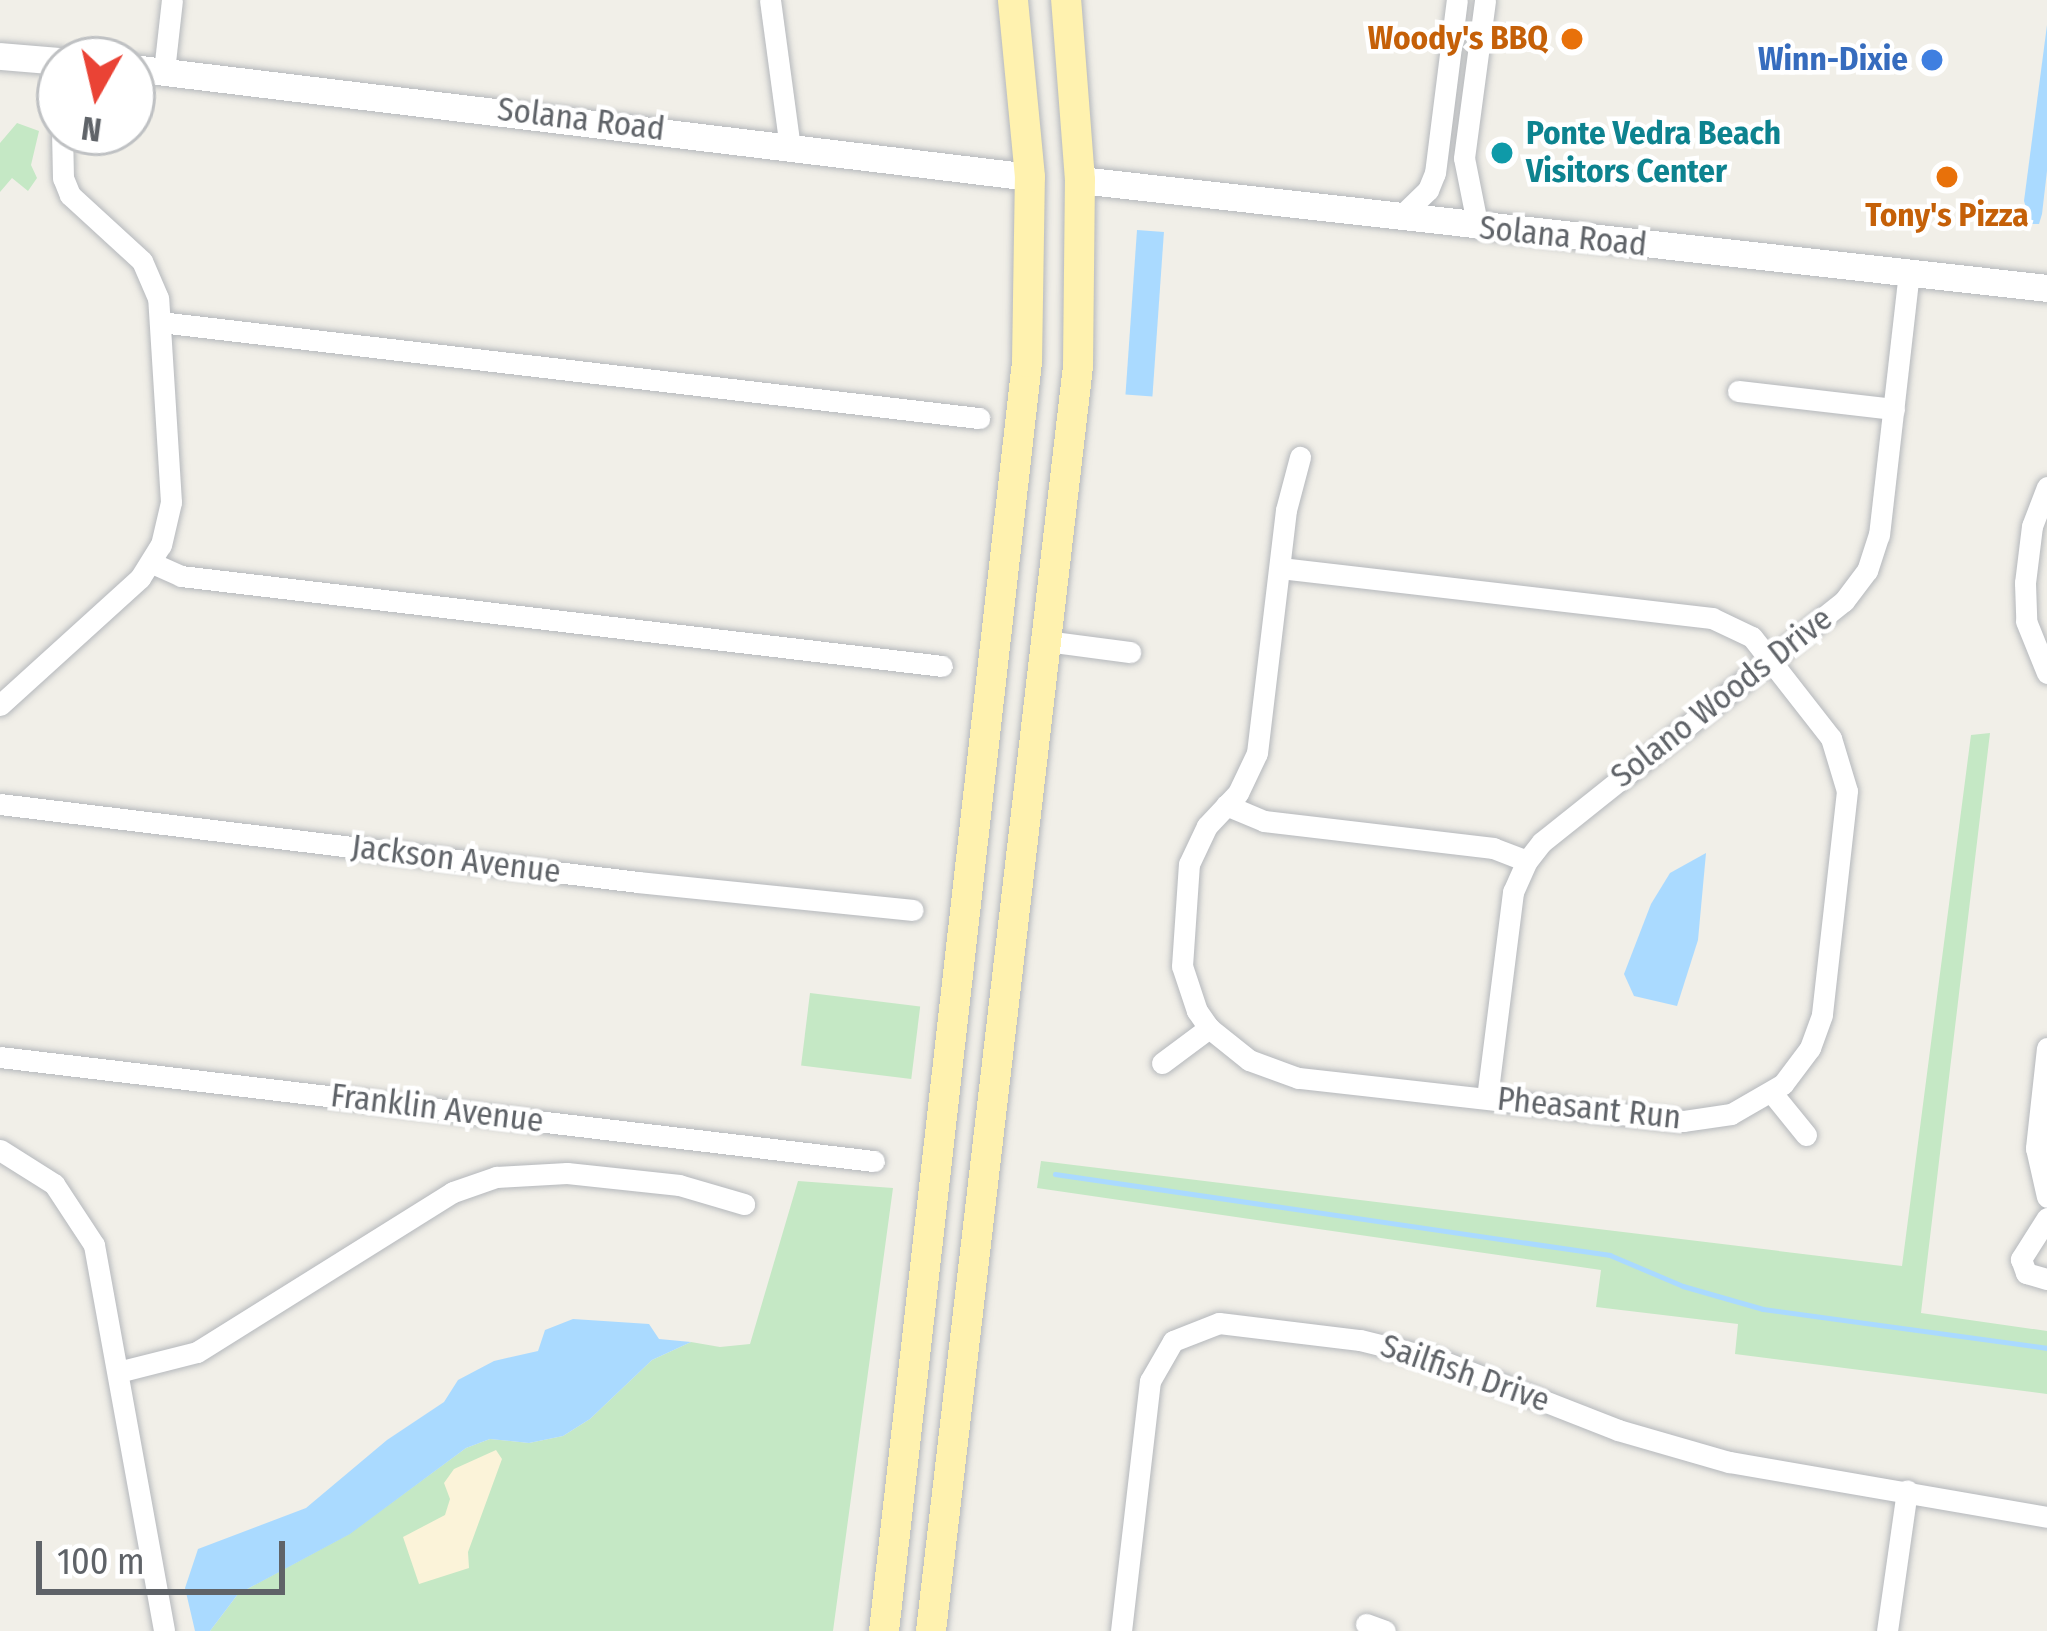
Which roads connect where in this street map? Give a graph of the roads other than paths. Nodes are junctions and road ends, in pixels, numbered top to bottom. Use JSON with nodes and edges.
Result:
{"nodes":[{"id":1,"x":172,"y":0,"type":"edge"},
{"id":2,"x":770,"y":0,"type":"edge"},
{"id":3,"x":1013,"y":0,"type":"edge"},
{"id":4,"x":1066,"y":0,"type":"edge"},
{"id":5,"x":1457,"y":0,"type":"edge"},
{"id":6,"x":1485,"y":0,"type":"edge"},
{"id":7,"x":0,"y":56,"type":"edge"},
{"id":8,"x":36,"y":59,"type":"edge"},
{"id":9,"x":156,"y":70,"type":"edge"},
{"id":10,"x":164,"y":70,"type":"junction"},
{"id":11,"x":790,"y":147,"type":"junction"},
{"id":12,"x":63,"y":156,"type":"edge"},
{"id":13,"x":1030,"y":177,"type":"junction"},
{"id":14,"x":1080,"y":180,"type":"junction"},
{"id":15,"x":1400,"y":217,"type":"junction"},
{"id":16,"x":1478,"y":228,"type":"junction"},
{"id":17,"x":1909,"y":272,"type":"junction"},
{"id":18,"x":2047,"y":289,"type":"edge"},
{"id":19,"x":160,"y":322,"type":"junction"},
{"id":20,"x":1738,"y":392,"type":"dead end"},
{"id":21,"x":1894,"y":410,"type":"junction"},
{"id":22,"x":980,"y":418,"type":"dead end"},
{"id":23,"x":1300,"y":457,"type":"dead end"},
{"id":24,"x":2047,"y":487,"type":"edge"},
{"id":25,"x":152,"y":563,"type":"junction"},
{"id":26,"x":1280,"y":568,"type":"junction"},
{"id":27,"x":1046,"y":641,"type":"junction"},
{"id":28,"x":1130,"y":652,"type":"dead end"},
{"id":29,"x":1771,"y":659,"type":"junction"},
{"id":30,"x":942,"y":666,"type":"dead end"},
{"id":31,"x":2047,"y":673,"type":"edge"},
{"id":32,"x":0,"y":705,"type":"edge"},
{"id":33,"x":980,"y":802,"type":"junction"},
{"id":34,"x":0,"y":804,"type":"edge"},
{"id":35,"x":1226,"y":805,"type":"junction"},
{"id":36,"x":1026,"y":808,"type":"junction"},
{"id":37,"x":1527,"y":861,"type":"junction"},
{"id":38,"x":913,"y":910,"type":"dead end"},
{"id":39,"x":1209,"y":1028,"type":"junction"},
{"id":40,"x":2047,"y":1048,"type":"edge"},
{"id":41,"x":0,"y":1058,"type":"edge"},
{"id":42,"x":1162,"y":1063,"type":"dead end"},
{"id":43,"x":1772,"y":1093,"type":"junction"},
{"id":44,"x":1487,"y":1098,"type":"junction"},
{"id":45,"x":1806,"y":1135,"type":"dead end"},
{"id":46,"x":0,"y":1150,"type":"edge"},
{"id":47,"x":874,"y":1161,"type":"dead end"},
{"id":48,"x":2047,"y":1197,"type":"edge"},
{"id":49,"x":744,"y":1204,"type":"dead end"},
{"id":50,"x":2047,"y":1218,"type":"edge"},
{"id":51,"x":2047,"y":1279,"type":"edge"},
{"id":52,"x":923,"y":1298,"type":"junction"},
{"id":53,"x":969,"y":1303,"type":"junction"},
{"id":54,"x":118,"y":1372,"type":"junction"},
{"id":55,"x":1907,"y":1490,"type":"junction"},
{"id":56,"x":2047,"y":1517,"type":"edge"},
{"id":57,"x":164,"y":1631,"type":"edge"},
{"id":58,"x":884,"y":1631,"type":"edge"},
{"id":59,"x":931,"y":1631,"type":"edge"},
{"id":60,"x":1121,"y":1631,"type":"edge"},
{"id":61,"x":1887,"y":1631,"type":"edge"}],
"edges":[{"from":1,"to":10,"type":"street"},
{"from":2,"to":11,"type":"street"},
{"from":3,"to":13,"type":"main road"},
{"from":4,"to":14,"type":"main road"},
{"from":5,"to":15,"type":"street"},
{"from":6,"to":16,"type":"street"},
{"from":7,"to":8,"type":"street"},
{"from":9,"to":10,"type":"street","name":"Solana Road"},
{"from":10,"to":11,"type":"street","name":"Solana Road"},
{"from":11,"to":13,"type":"street","name":"Solana Road"},
{"from":12,"to":19,"type":"street"},
{"from":13,"to":14,"type":"main road"},
{"from":13,"to":33,"type":"main road"},
{"from":14,"to":15,"type":"street","name":"Solana Road"},
{"from":14,"to":27,"type":"main road"},
{"from":15,"to":16,"type":"street","name":"Solana Road"},
{"from":16,"to":17,"type":"street","name":"Solana Road"},
{"from":17,"to":18,"type":"street","name":"Solana Road"},
{"from":17,"to":21,"type":"street","name":"Solano Woods Drive"},
{"from":19,"to":22,"type":"street"},
{"from":19,"to":25,"type":"street"},
{"from":20,"to":21,"type":"street"},
{"from":21,"to":29,"type":"street","name":"Solano Woods Drive"},
{"from":23,"to":26,"type":"street"},
{"from":24,"to":31,"type":"street"},
{"from":25,"to":30,"type":"street"},
{"from":25,"to":32,"type":"street"},
{"from":26,"to":29,"type":"street","name":"Pheasant Run"},
{"from":26,"to":35,"type":"street"},
{"from":27,"to":28,"type":"street"},
{"from":27,"to":36,"type":"main road"},
{"from":29,"to":37,"type":"street","name":"Solano Woods Drive"},
{"from":29,"to":43,"type":"street","name":"Pheasant Run"},
{"from":33,"to":36,"type":"main road"},
{"from":33,"to":52,"type":"main road"},
{"from":34,"to":38,"type":"street","name":"Jackson Avenue"},
{"from":35,"to":37,"type":"street"},
{"from":35,"to":39,"type":"street"},
{"from":36,"to":53,"type":"main road"},
{"from":37,"to":44,"type":"street","name":"Solano Woods Drive"},
{"from":39,"to":42,"type":"street"},
{"from":39,"to":44,"type":"street","name":"Pheasant Run"},
{"from":40,"to":48,"type":"street"},
{"from":41,"to":47,"type":"street","name":"Franklin Avenue"},
{"from":43,"to":44,"type":"street","name":"Pheasant Run"},
{"from":43,"to":45,"type":"street"},
{"from":46,"to":54,"type":"street"},
{"from":49,"to":54,"type":"street"},
{"from":50,"to":51,"type":"street"},
{"from":52,"to":53,"type":"main road"},
{"from":52,"to":58,"type":"main road"},
{"from":53,"to":59,"type":"main road"},
{"from":54,"to":57,"type":"street"},
{"from":55,"to":56,"type":"street","name":"Sailfish Drive"},
{"from":55,"to":60,"type":"street","name":"Sailfish Drive"},
{"from":55,"to":61,"type":"street"}]}
